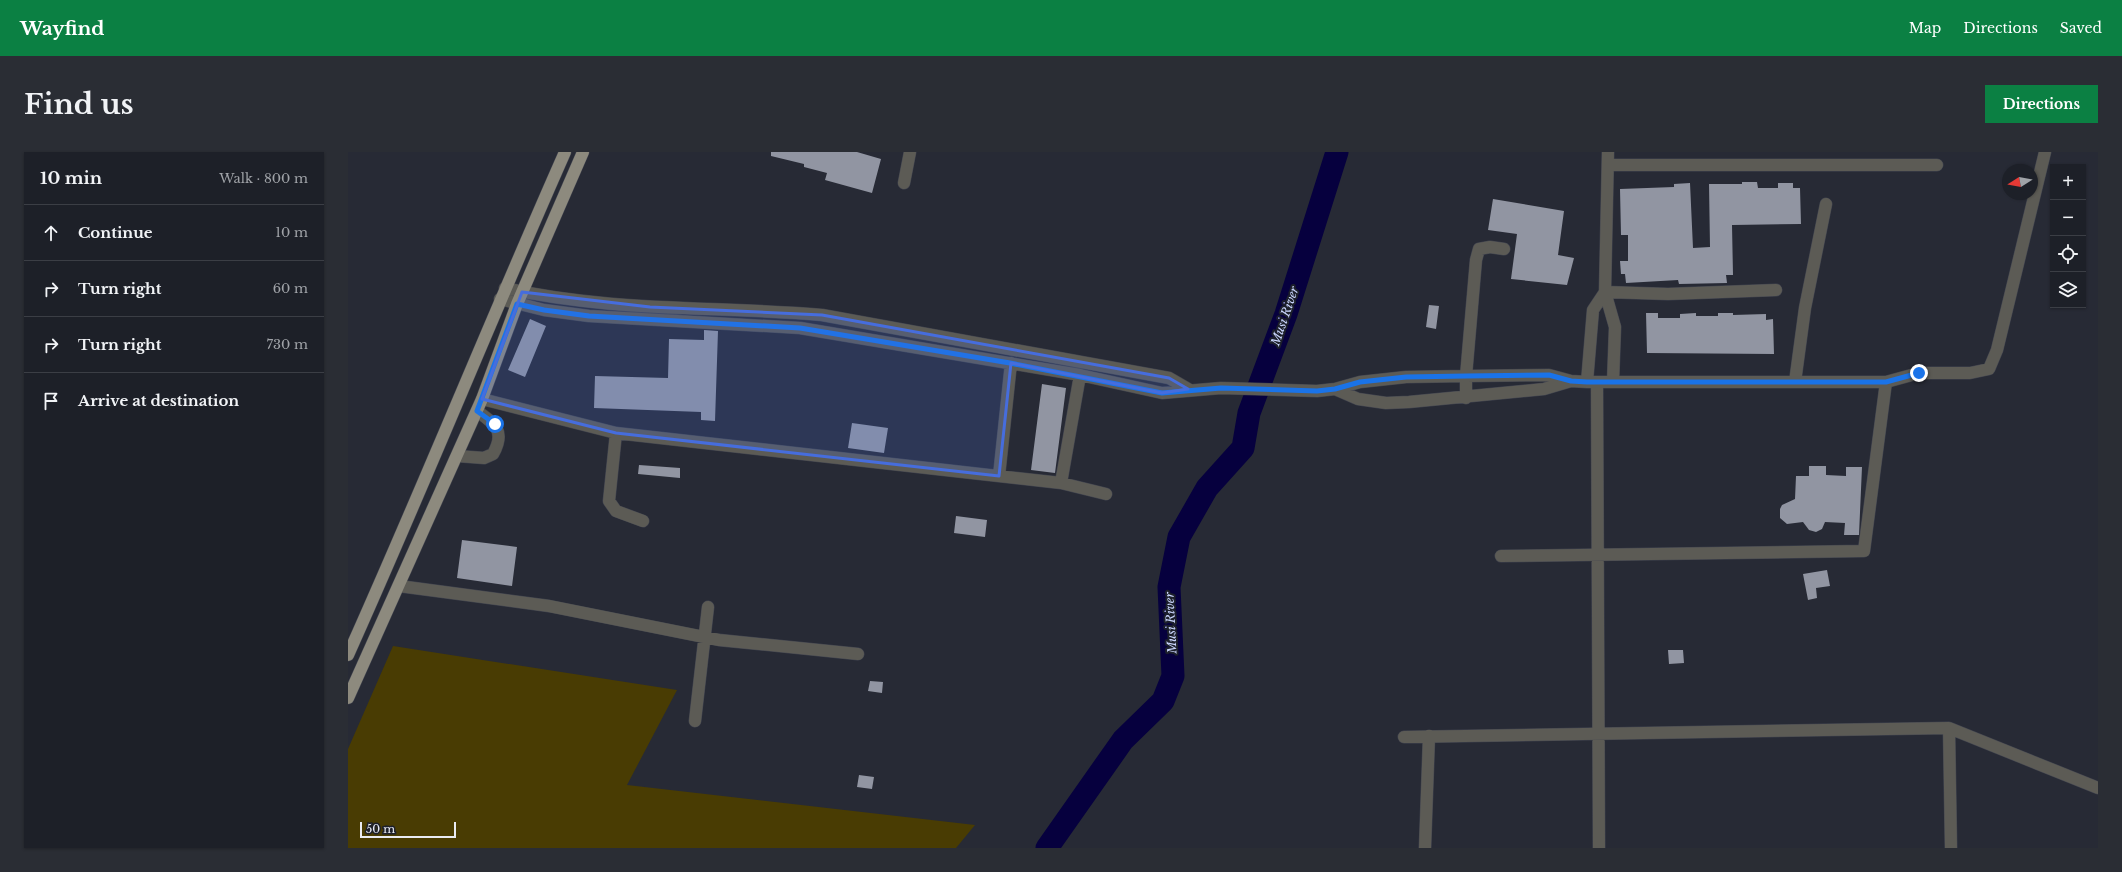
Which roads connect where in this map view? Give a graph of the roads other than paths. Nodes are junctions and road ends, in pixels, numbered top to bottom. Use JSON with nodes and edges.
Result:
{"nodes":[{"id":1,"x":565,"y":152,"type":"edge"},
{"id":2,"x":583,"y":152,"type":"edge"},
{"id":3,"x":910,"y":152,"type":"edge"},
{"id":4,"x":1608,"y":152,"type":"edge"},
{"id":5,"x":2045,"y":152,"type":"edge"},
{"id":6,"x":1608,"y":165,"type":"junction"},
{"id":7,"x":1937,"y":165,"type":"dead end"},
{"id":8,"x":904,"y":183,"type":"dead end"},
{"id":9,"x":1826,"y":204,"type":"dead end"},
{"id":10,"x":1504,"y":249,"type":"dead end"},
{"id":11,"x":1776,"y":290,"type":"dead end"},
{"id":12,"x":522,"y":292,"type":"junction"},
{"id":13,"x":1605,"y":292,"type":"junction"},
{"id":14,"x":502,"y":293,"type":"junction"},
{"id":15,"x":603,"y":303,"type":"junction"},
{"id":16,"x":517,"y":304,"type":"junction"},
{"id":17,"x":722,"y":309,"type":"junction"},
{"id":18,"x":799,"y":313,"type":"junction"},
{"id":19,"x":601,"y":317,"type":"junction"},
{"id":20,"x":722,"y":323,"type":"junction"},
{"id":21,"x":796,"y":327,"type":"junction"},
{"id":22,"x":891,"y":328,"type":"junction"},
{"id":23,"x":941,"y":337,"type":"junction"},
{"id":24,"x":888,"y":342,"type":"junction"},
{"id":25,"x":937,"y":351,"type":"junction"},
{"id":26,"x":1010,"y":363,"type":"junction"},
{"id":27,"x":1080,"y":375,"type":"junction"},
{"id":28,"x":1466,"y":376,"type":"junction"},
{"id":29,"x":1571,"y":381,"type":"junction"},
{"id":30,"x":1592,"y":382,"type":"junction"},
{"id":31,"x":1613,"y":382,"type":"junction"},
{"id":32,"x":1795,"y":382,"type":"junction"},
{"id":33,"x":1886,"y":382,"type":"junction"},
{"id":34,"x":1188,"y":389,"type":"junction"},
{"id":35,"x":1335,"y":389,"type":"junction"},
{"id":36,"x":1466,"y":398,"type":"junction"},
{"id":37,"x":482,"y":399,"type":"junction"},
{"id":38,"x":477,"y":411,"type":"junction"},
{"id":39,"x":616,"y":433,"type":"junction"},
{"id":40,"x":457,"y":456,"type":"junction"},
{"id":41,"x":999,"y":476,"type":"junction"},
{"id":42,"x":1061,"y":483,"type":"junction"},
{"id":43,"x":1106,"y":494,"type":"dead end"},
{"id":44,"x":643,"y":521,"type":"dead end"},
{"id":45,"x":1598,"y":554,"type":"junction"},
{"id":46,"x":1501,"y":556,"type":"dead end"},
{"id":47,"x":399,"y":586,"type":"junction"},
{"id":48,"x":708,"y":606,"type":"dead end"},
{"id":49,"x":705,"y":637,"type":"junction"},
{"id":50,"x":858,"y":654,"type":"dead end"},
{"id":51,"x":348,"y":655,"type":"edge"},
{"id":52,"x":348,"y":698,"type":"edge"},
{"id":53,"x":695,"y":721,"type":"dead end"},
{"id":54,"x":1949,"y":728,"type":"junction"},
{"id":55,"x":1598,"y":733,"type":"junction"},
{"id":56,"x":1429,"y":736,"type":"junction"},
{"id":57,"x":1404,"y":737,"type":"dead end"},
{"id":58,"x":2098,"y":788,"type":"edge"},
{"id":59,"x":1425,"y":848,"type":"edge"},
{"id":60,"x":1599,"y":848,"type":"edge"},
{"id":61,"x":1951,"y":848,"type":"edge"}],
"edges":[{"from":1,"to":14,"type":"main road"},
{"from":2,"to":12,"type":"main road"},
{"from":3,"to":8,"type":"street"},
{"from":4,"to":6,"type":"street"},
{"from":5,"to":33,"type":"street"},
{"from":6,"to":7,"type":"street"},
{"from":6,"to":13,"type":"street"},
{"from":9,"to":32,"type":"street"},
{"from":10,"to":28,"type":"street"},
{"from":11,"to":13,"type":"street"},
{"from":12,"to":14,"type":"street"},
{"from":12,"to":15,"type":"street"},
{"from":12,"to":16,"type":"main road"},
{"from":13,"to":30,"type":"street"},
{"from":13,"to":31,"type":"street"},
{"from":14,"to":16,"type":"street"},
{"from":14,"to":51,"type":"main road"},
{"from":15,"to":17,"type":"street"},
{"from":15,"to":19,"type":"street"},
{"from":16,"to":19,"type":"street"},
{"from":16,"to":37,"type":"main road"},
{"from":17,"to":18,"type":"street"},
{"from":17,"to":20,"type":"street"},
{"from":18,"to":21,"type":"street"},
{"from":18,"to":22,"type":"street"},
{"from":19,"to":20,"type":"street"},
{"from":20,"to":21,"type":"street"},
{"from":21,"to":24,"type":"street"},
{"from":22,"to":23,"type":"street"},
{"from":22,"to":24,"type":"street"},
{"from":23,"to":25,"type":"street"},
{"from":23,"to":34,"type":"street"},
{"from":24,"to":25,"type":"street"},
{"from":25,"to":26,"type":"street"},
{"from":26,"to":27,"type":"street"},
{"from":26,"to":41,"type":"street"},
{"from":27,"to":34,"type":"street"},
{"from":27,"to":42,"type":"street"},
{"from":28,"to":29,"type":"street"},
{"from":28,"to":35,"type":"street"},
{"from":28,"to":36,"type":"street"},
{"from":29,"to":30,"type":"street"},
{"from":29,"to":36,"type":"street"},
{"from":30,"to":31,"type":"street"},
{"from":30,"to":45,"type":"street"},
{"from":31,"to":32,"type":"street"},
{"from":32,"to":33,"type":"street"},
{"from":33,"to":45,"type":"street"},
{"from":34,"to":35,"type":"street"},
{"from":35,"to":36,"type":"street"},
{"from":37,"to":38,"type":"main road"},
{"from":37,"to":39,"type":"street"},
{"from":38,"to":40,"type":"main road"},
{"from":38,"to":40,"type":"street"},
{"from":39,"to":41,"type":"street"},
{"from":39,"to":44,"type":"street"},
{"from":40,"to":47,"type":"main road"},
{"from":41,"to":42,"type":"street"},
{"from":42,"to":43,"type":"street"},
{"from":45,"to":46,"type":"street"},
{"from":45,"to":55,"type":"street"},
{"from":47,"to":49,"type":"street"},
{"from":47,"to":52,"type":"main road"},
{"from":48,"to":49,"type":"street"},
{"from":49,"to":50,"type":"street"},
{"from":49,"to":53,"type":"street"},
{"from":54,"to":55,"type":"street"},
{"from":54,"to":58,"type":"street"},
{"from":54,"to":61,"type":"street"},
{"from":55,"to":56,"type":"street"},
{"from":55,"to":60,"type":"street"},
{"from":56,"to":57,"type":"street"},
{"from":56,"to":59,"type":"street"}]}
